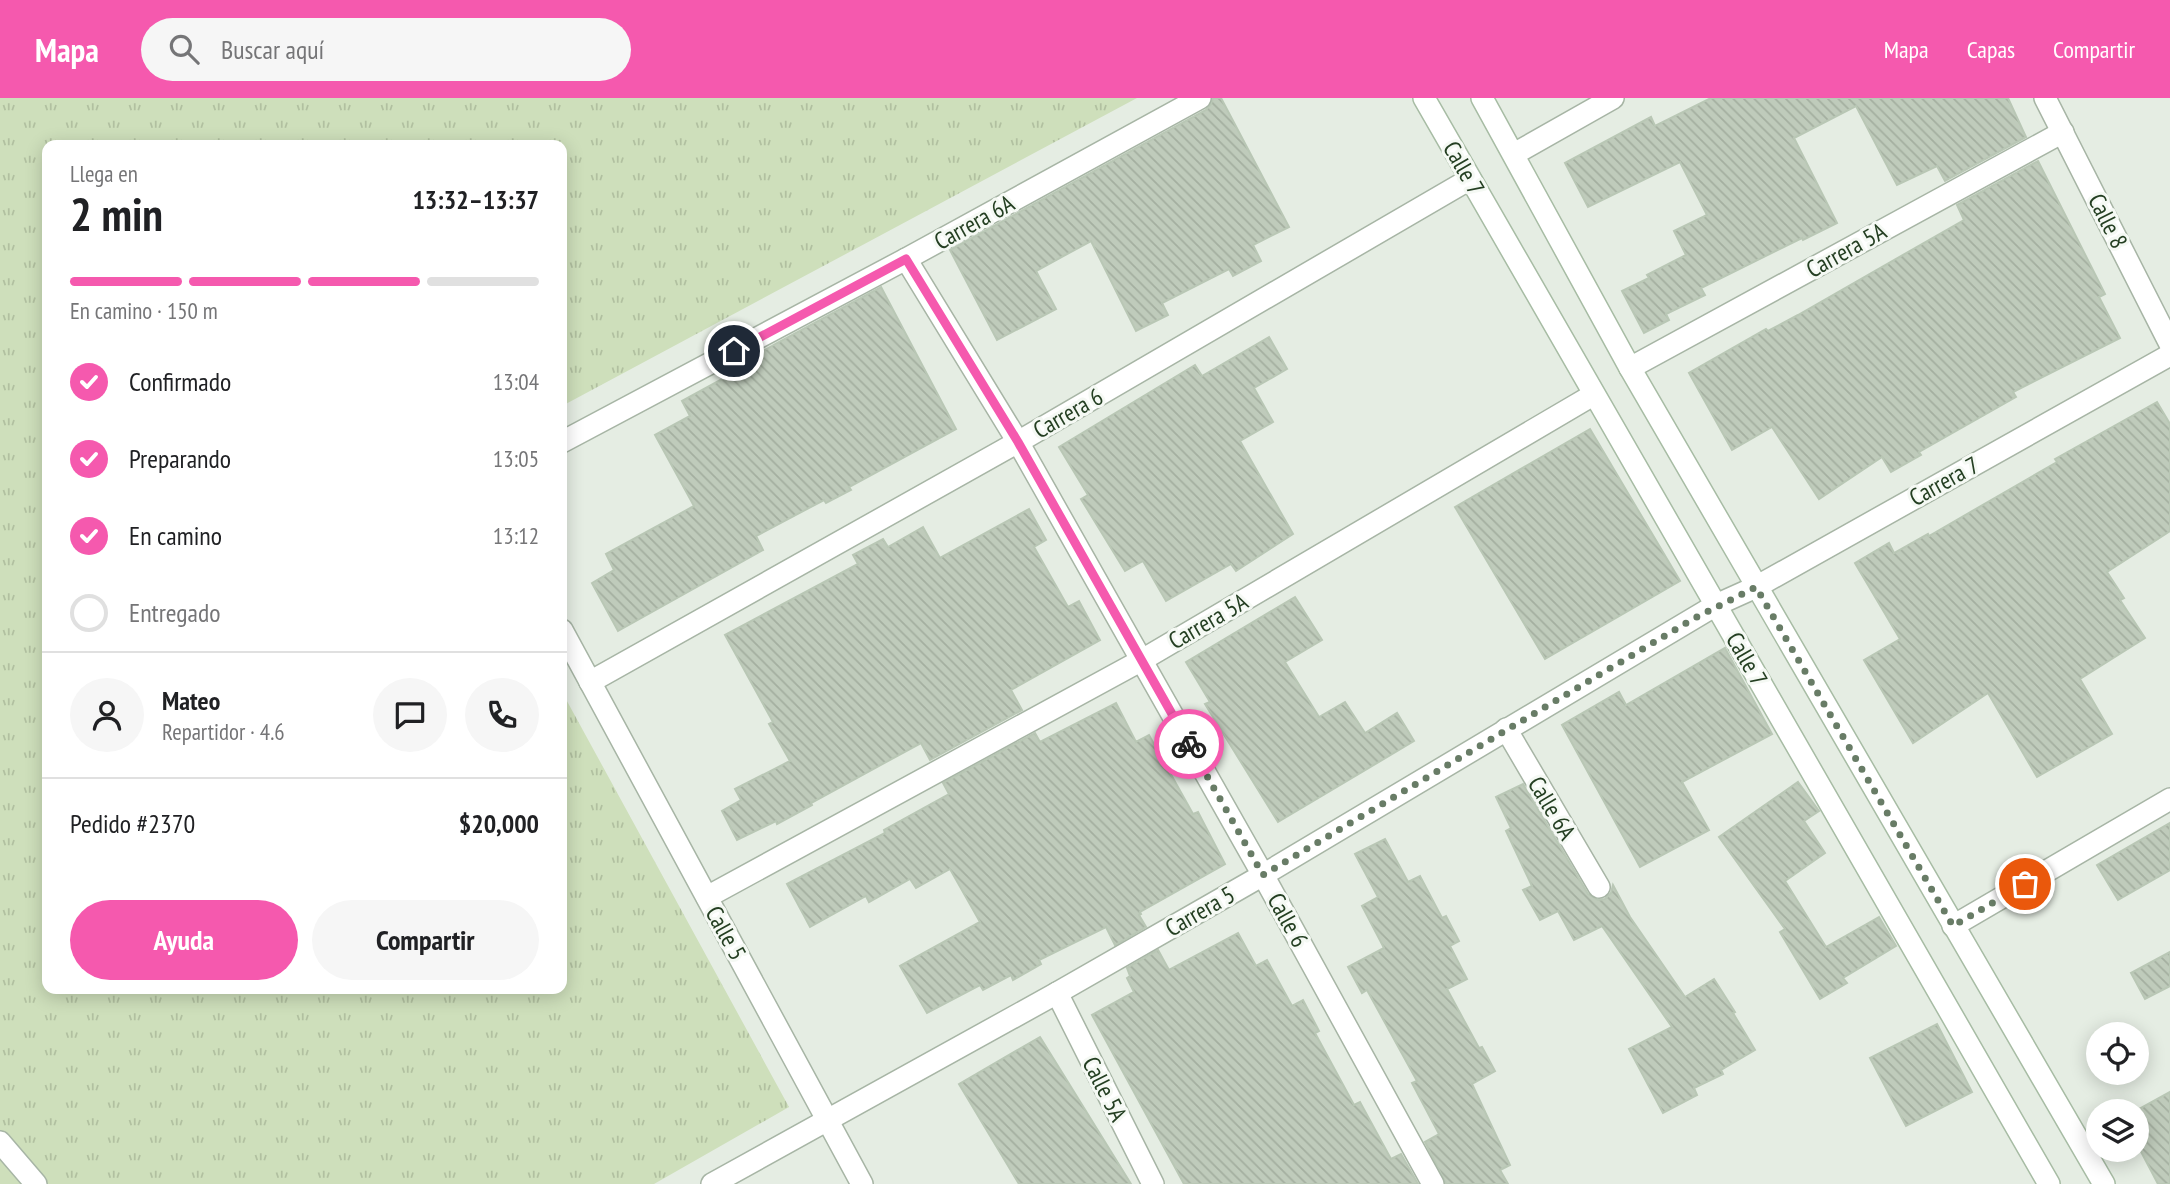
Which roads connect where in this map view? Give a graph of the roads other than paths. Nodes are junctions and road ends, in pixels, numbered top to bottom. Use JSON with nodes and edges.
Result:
{"nodes":[{"id":1,"x":1200,"y":98,"type":"edge"},
{"id":2,"x":1424,"y":98,"type":"edge"},
{"id":3,"x":1482,"y":98,"type":"edge"},
{"id":4,"x":1613,"y":98,"type":"edge"},
{"id":5,"x":2045,"y":98,"type":"edge"},
{"id":6,"x":2063,"y":132,"type":"junction"},
{"id":7,"x":1514,"y":154,"type":"junction"},
{"id":8,"x":1470,"y":179,"type":"junction"},
{"id":9,"x":906,"y":259,"type":"junction"},
{"id":10,"x":2170,"y":344,"type":"edge"},
{"id":11,"x":2170,"y":355,"type":"edge"},
{"id":12,"x":1630,"y":368,"type":"junction"},
{"id":13,"x":1593,"y":395,"type":"junction"},
{"id":14,"x":567,"y":439,"type":"edge"},
{"id":15,"x":1018,"y":442,"type":"junction"},
{"id":16,"x":1756,"y":587,"type":"junction"},
{"id":17,"x":1716,"y":605,"type":"junction"},
{"id":18,"x":567,"y":639,"type":"edge"},
{"id":19,"x":1142,"y":660,"type":"junction"},
{"id":20,"x":590,"y":682,"type":"junction"},
{"id":21,"x":1506,"y":729,"type":"junction"},
{"id":22,"x":2170,"y":799,"type":"edge"},
{"id":23,"x":1263,"y":875,"type":"junction"},
{"id":24,"x":1599,"y":887,"type":"dead end"},
{"id":25,"x":707,"y":897,"type":"junction"},
{"id":26,"x":1953,"y":926,"type":"junction"},
{"id":27,"x":1057,"y":993,"type":"junction"},
{"id":28,"x":828,"y":1119,"type":"junction"},
{"id":29,"x":0,"y":1142,"type":"edge"},
{"id":30,"x":36,"y":1184,"type":"edge"},
{"id":31,"x":712,"y":1184,"type":"edge"},
{"id":32,"x":862,"y":1184,"type":"edge"},
{"id":33,"x":1153,"y":1184,"type":"edge"},
{"id":34,"x":1433,"y":1184,"type":"edge"},
{"id":35,"x":2049,"y":1184,"type":"edge"},
{"id":36,"x":2104,"y":1184,"type":"edge"}],
"edges":[{"from":1,"to":9,"type":"street","name":"Carrera 6A"},
{"from":2,"to":8,"type":"street","name":"Calle 7"},
{"from":3,"to":7,"type":"street","name":"Calle 7"},
{"from":4,"to":7,"type":"street"},
{"from":5,"to":6,"type":"street","name":"Calle 8"},
{"from":6,"to":10,"type":"street","name":"Calle 8"},
{"from":6,"to":12,"type":"street","name":"Carrera 5A"},
{"from":7,"to":12,"type":"street","name":"Calle 7"},
{"from":8,"to":13,"type":"street","name":"Calle 7"},
{"from":8,"to":15,"type":"street","name":"Carrera 6"},
{"from":9,"to":14,"type":"street","name":"Carrera 6A"},
{"from":9,"to":15,"type":"street","name":"Calle 6"},
{"from":11,"to":16,"type":"street","name":"Carrera 7"},
{"from":12,"to":16,"type":"street","name":"Calle 7"},
{"from":13,"to":17,"type":"street","name":"Calle 7"},
{"from":13,"to":19,"type":"street","name":"Carrera 5A"},
{"from":15,"to":19,"type":"street","name":"Calle 6"},
{"from":15,"to":20,"type":"street","name":"Carrera 6"},
{"from":16,"to":17,"type":"street","name":"Carrera 7"},
{"from":16,"to":26,"type":"street","name":"Calle 7"},
{"from":17,"to":21,"type":"street","name":"Carrera 5"},
{"from":17,"to":35,"type":"street","name":"Calle 7"},
{"from":18,"to":20,"type":"street"},
{"from":19,"to":23,"type":"street","name":"Calle 6"},
{"from":19,"to":25,"type":"street","name":"Carrera 5A"},
{"from":20,"to":25,"type":"street","name":"Calle 5"},
{"from":21,"to":23,"type":"street","name":"Carrera 5"},
{"from":21,"to":24,"type":"street","name":"Calle 6A"},
{"from":22,"to":26,"type":"street"},
{"from":23,"to":27,"type":"street","name":"Carrera 5"},
{"from":23,"to":34,"type":"street","name":"Calle 6"},
{"from":25,"to":28,"type":"street","name":"Calle 5"},
{"from":26,"to":36,"type":"street","name":"Calle 7"},
{"from":27,"to":28,"type":"street","name":"Carrera 5"},
{"from":27,"to":33,"type":"street","name":"Calle 5A"},
{"from":28,"to":31,"type":"street","name":"Carrera 5"},
{"from":28,"to":32,"type":"street","name":"Calle 5"},
{"from":29,"to":30,"type":"street"}]}
